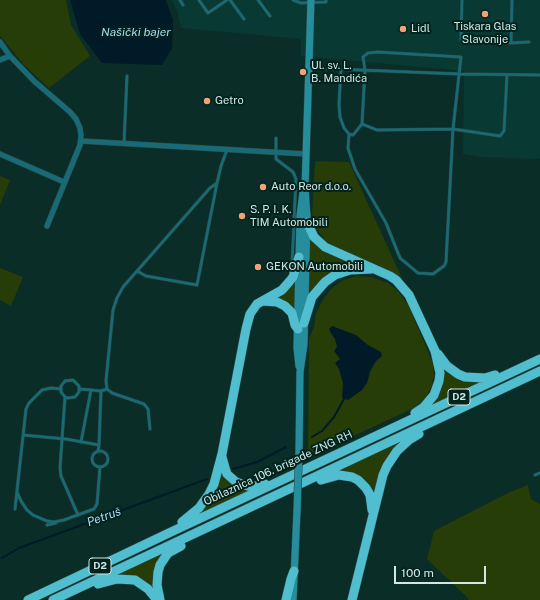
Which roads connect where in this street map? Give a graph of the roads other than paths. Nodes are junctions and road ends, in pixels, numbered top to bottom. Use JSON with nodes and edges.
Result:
{"nodes":[{"id":1,"x":180,"y":0,"type":"edge"},
{"id":2,"x":199,"y":0,"type":"edge"},
{"id":3,"x":227,"y":0,"type":"edge"},
{"id":4,"x":230,"y":0,"type":"edge"},
{"id":5,"x":258,"y":0,"type":"edge"},
{"id":6,"x":293,"y":0,"type":"edge"},
{"id":7,"x":462,"y":0,"type":"edge"},
{"id":8,"x":512,"y":0,"type":"edge"},
{"id":9,"x":311,"y":1,"type":"edge"},
{"id":10,"x":326,"y":1,"type":"edge"},
{"id":11,"x":183,"y":5,"type":"dead end"},
{"id":12,"x":270,"y":16,"type":"dead end"},
{"id":13,"x":244,"y":18,"type":"dead end"},
{"id":14,"x":0,"y":42,"type":"edge"},
{"id":15,"x":529,"y":42,"type":"dead end"},
{"id":16,"x":511,"y":43,"type":"junction"},
{"id":17,"x":10,"y":56,"type":"junction"},
{"id":18,"x":0,"y":60,"type":"edge"},
{"id":19,"x":309,"y":68,"type":"junction"},
{"id":20,"x":341,"y":69,"type":"junction"},
{"id":21,"x":365,"y":70,"type":"junction"},
{"id":22,"x":460,"y":74,"type":"junction"},
{"id":23,"x":507,"y":75,"type":"junction"},
{"id":24,"x":540,"y":75,"type":"edge"},
{"id":25,"x":126,"y":76,"type":"dead end"},
{"id":26,"x":362,"y":124,"type":"junction"},
{"id":27,"x":453,"y":129,"type":"junction"},
{"id":28,"x":348,"y":134,"type":"junction"},
{"id":29,"x":276,"y":138,"type":"dead end"},
{"id":30,"x":81,"y":140,"type":"junction"},
{"id":31,"x":124,"y":143,"type":"junction"},
{"id":32,"x":227,"y":149,"type":"junction"},
{"id":33,"x":275,"y":152,"type":"junction"},
{"id":34,"x":0,"y":154,"type":"edge"},
{"id":35,"x":306,"y":154,"type":"junction"},
{"id":36,"x":64,"y":182,"type":"junction"},
{"id":37,"x":217,"y":183,"type":"junction"},
{"id":38,"x":305,"y":188,"type":"junction"},
{"id":39,"x":307,"y":222,"type":"junction"},
{"id":40,"x":47,"y":226,"type":"dead end"},
{"id":41,"x":299,"y":257,"type":"junction"},
{"id":42,"x":292,"y":265,"type":"dead end"},
{"id":43,"x":373,"y":269,"type":"junction"},
{"id":44,"x":137,"y":271,"type":"junction"},
{"id":45,"x":262,"y":301,"type":"junction"},
{"id":46,"x":301,"y":326,"type":"junction"},
{"id":47,"x":435,"y":351,"type":"junction"},
{"id":48,"x":540,"y":359,"type":"edge"},
{"id":49,"x":512,"y":372,"type":"junction"},
{"id":50,"x":540,"y":372,"type":"edge"},
{"id":51,"x":61,"y":389,"type":"junction"},
{"id":52,"x":80,"y":389,"type":"junction"},
{"id":53,"x":107,"y":389,"type":"junction"},
{"id":54,"x":91,"y":390,"type":"junction"},
{"id":55,"x":101,"y":391,"type":"junction"},
{"id":56,"x":65,"y":397,"type":"junction"},
{"id":57,"x":434,"y":421,"type":"junction"},
{"id":58,"x":405,"y":422,"type":"junction"},
{"id":59,"x":150,"y":429,"type":"dead end"},
{"id":60,"x":23,"y":435,"type":"junction"},
{"id":61,"x":62,"y":439,"type":"junction"},
{"id":62,"x":81,"y":442,"type":"junction"},
{"id":63,"x":99,"y":445,"type":"junction"},
{"id":64,"x":98,"y":450,"type":"junction"},
{"id":65,"x":222,"y":454,"type":"junction"},
{"id":66,"x":100,"y":467,"type":"junction"},
{"id":67,"x":540,"y":473,"type":"edge"},
{"id":68,"x":535,"y":475,"type":"dead end"},
{"id":69,"x":282,"y":480,"type":"junction"},
{"id":70,"x":306,"y":482,"type":"junction"},
{"id":71,"x":17,"y":491,"type":"junction"},
{"id":72,"x":15,"y":509,"type":"dead end"},
{"id":73,"x":373,"y":513,"type":"junction"},
{"id":74,"x":78,"y":514,"type":"junction"},
{"id":75,"x":64,"y":520,"type":"junction"},
{"id":76,"x":47,"y":525,"type":"dead end"},
{"id":77,"x":199,"y":531,"type":"junction"},
{"id":78,"x":171,"y":532,"type":"junction"},
{"id":79,"x":294,"y":572,"type":"junction"},
{"id":80,"x":74,"y":590,"type":"junction"},
{"id":81,"x":28,"y":600,"type":"edge"},
{"id":82,"x":53,"y":600,"type":"edge"},
{"id":83,"x":158,"y":600,"type":"edge"},
{"id":84,"x":286,"y":600,"type":"edge"},
{"id":85,"x":293,"y":600,"type":"edge"},
{"id":86,"x":352,"y":600,"type":"edge"}],
"edges":[{"from":1,"to":11,"type":"lane"},
{"from":2,"to":3,"type":"lane"},
{"from":4,"to":13,"type":"lane"},
{"from":5,"to":12,"type":"lane"},
{"from":6,"to":9,"type":"lane"},
{"from":7,"to":16,"type":"lane"},
{"from":8,"to":16,"type":"lane"},
{"from":9,"to":10,"type":"lane"},
{"from":9,"to":19,"type":"main road"},
{"from":14,"to":17,"type":"street"},
{"from":15,"to":16,"type":"lane"},
{"from":17,"to":18,"type":"street"},
{"from":17,"to":30,"type":"street"},
{"from":19,"to":20,"type":"lane"},
{"from":19,"to":35,"type":"main road"},
{"from":20,"to":21,"type":"lane"},
{"from":20,"to":28,"type":"lane"},
{"from":21,"to":22,"type":"lane"},
{"from":21,"to":22,"type":"lane"},
{"from":21,"to":26,"type":"lane"},
{"from":22,"to":23,"type":"lane"},
{"from":22,"to":27,"type":"lane"},
{"from":23,"to":24,"type":"lane"},
{"from":23,"to":27,"type":"lane"},
{"from":25,"to":31,"type":"lane"},
{"from":26,"to":27,"type":"lane"},
{"from":26,"to":28,"type":"lane"},
{"from":27,"to":28,"type":"lane"},
{"from":29,"to":33,"type":"lane"},
{"from":30,"to":31,"type":"street"},
{"from":30,"to":36,"type":"street"},
{"from":31,"to":32,"type":"street"},
{"from":32,"to":33,"type":"street"},
{"from":32,"to":37,"type":"lane"},
{"from":33,"to":35,"type":"street"},
{"from":33,"to":42,"type":"lane"},
{"from":34,"to":36,"type":"street"},
{"from":35,"to":38,"type":"main road"},
{"from":36,"to":40,"type":"street"},
{"from":37,"to":44,"type":"lane"},
{"from":37,"to":44,"type":"lane"},
{"from":38,"to":39,"type":"main road"},
{"from":38,"to":41,"type":"main road"},
{"from":39,"to":43,"type":"highway"},
{"from":39,"to":46,"type":"main road"},
{"from":41,"to":45,"type":"highway"},
{"from":41,"to":46,"type":"main road"},
{"from":43,"to":46,"type":"highway"},
{"from":43,"to":47,"type":"highway"},
{"from":44,"to":53,"type":"lane"},
{"from":45,"to":46,"type":"highway"},
{"from":45,"to":65,"type":"highway"},
{"from":46,"to":79,"type":"main road","bridge":true},
{"from":47,"to":49,"type":"highway"},
{"from":47,"to":58,"type":"highway"},
{"from":48,"to":49,"type":"highway","name":"Obilaznica 106. brigade ZNG RH","number":"D2"},
{"from":49,"to":58,"type":"highway","name":"Obilaznica 106. brigade ZNG RH","number":"D2"},
{"from":50,"to":57,"type":"highway","number":"D2"},
{"from":51,"to":52,"type":"lane"},
{"from":51,"to":56,"type":"lane"},
{"from":51,"to":60,"type":"lane"},
{"from":52,"to":54,"type":"lane"},
{"from":52,"to":56,"type":"lane"},
{"from":53,"to":55,"type":"lane"},
{"from":53,"to":59,"type":"lane"},
{"from":54,"to":55,"type":"lane"},
{"from":54,"to":62,"type":"lane"},
{"from":55,"to":63,"type":"lane"},
{"from":56,"to":61,"type":"lane"},
{"from":57,"to":70,"type":"highway","number":"D2"},
{"from":57,"to":73,"type":"highway"},
{"from":58,"to":69,"type":"highway","name":"Obilaznica 106. brigade ZNG RH","number":"D2"},
{"from":60,"to":61,"type":"lane"},
{"from":60,"to":71,"type":"lane"},
{"from":61,"to":62,"type":"lane"},
{"from":61,"to":74,"type":"lane"},
{"from":62,"to":63,"type":"lane"},
{"from":63,"to":64,"type":"lane"},
{"from":64,"to":66,"type":"lane"},
{"from":64,"to":66,"type":"lane"},
{"from":65,"to":69,"type":"highway"},
{"from":65,"to":78,"type":"highway"},
{"from":66,"to":74,"type":"lane"},
{"from":67,"to":68,"type":"lane"},
{"from":69,"to":78,"type":"highway","name":"Obilaznica 106. brigade ZNG RH","number":"D2"},
{"from":70,"to":73,"type":"highway"},
{"from":70,"to":77,"type":"highway","number":"D2"},
{"from":71,"to":72,"type":"lane"},
{"from":71,"to":75,"type":"lane"},
{"from":73,"to":86,"type":"highway"},
{"from":74,"to":75,"type":"lane"},
{"from":75,"to":76,"type":"lane"},
{"from":77,"to":80,"type":"highway","number":"D2"},
{"from":77,"to":83,"type":"highway"},
{"from":78,"to":81,"type":"highway","name":"Obilaznica 106. brigade ZNG RH","number":"D2"},
{"from":79,"to":84,"type":"highway"},
{"from":79,"to":85,"type":"main road"},
{"from":80,"to":82,"type":"highway","number":"D2"},
{"from":80,"to":83,"type":"highway"}]}
